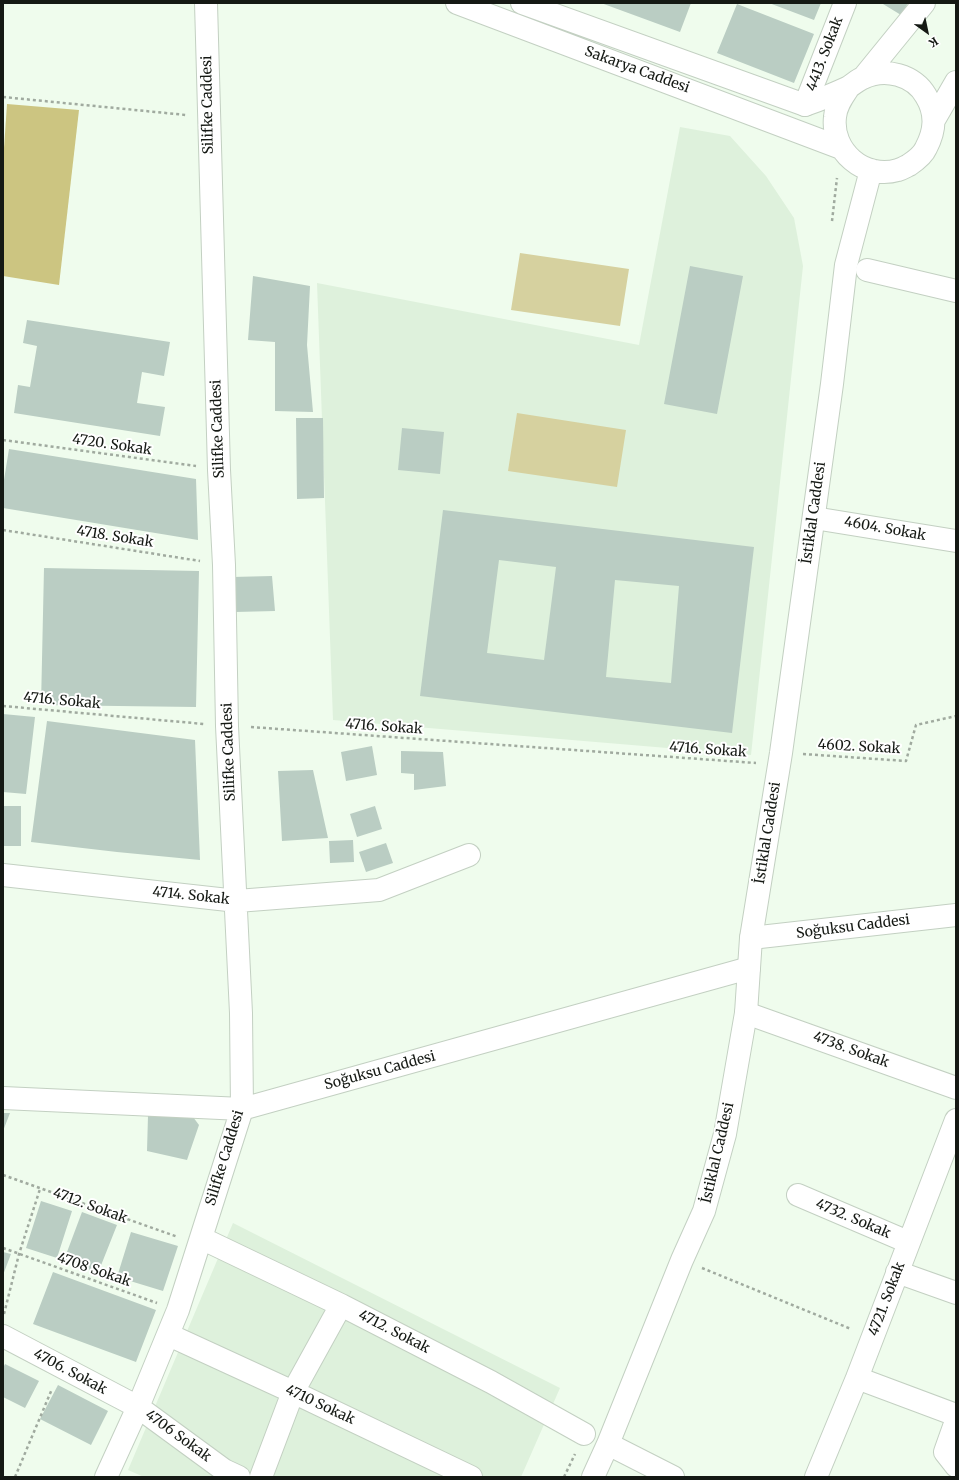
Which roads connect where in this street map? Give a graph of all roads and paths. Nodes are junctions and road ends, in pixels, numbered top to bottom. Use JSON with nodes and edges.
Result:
{"nodes":[{"id":1,"x":206,"y":3,"type":"edge"},
{"id":2,"x":457,"y":3,"type":"edge"},
{"id":3,"x":522,"y":3,"type":"edge"},
{"id":4,"x":845,"y":3,"type":"edge"},
{"id":5,"x":924,"y":3,"type":"edge"},
{"id":6,"x":856,"y":82,"type":"junction"},
{"id":7,"x":956,"y":82,"type":"edge"},
{"id":8,"x":3,"y":97,"type":"edge"},
{"id":9,"x":805,"y":105,"type":"junction"},
{"id":10,"x":209,"y":117,"type":"junction"},
{"id":11,"x":934,"y":120,"type":"junction"},
{"id":12,"x":841,"y":148,"type":"junction"},
{"id":13,"x":871,"y":170,"type":"junction"},
{"id":14,"x":867,"y":270,"type":"dead end"},
{"id":15,"x":956,"y":291,"type":"edge"},
{"id":16,"x":3,"y":440,"type":"edge"},
{"id":17,"x":219,"y":470,"type":"junction"},
{"id":18,"x":814,"y":518,"type":"junction"},
{"id":19,"x":3,"y":530,"type":"edge"},
{"id":20,"x":956,"y":541,"type":"edge"},
{"id":21,"x":224,"y":565,"type":"junction"},
{"id":22,"x":3,"y":706,"type":"edge"},
{"id":23,"x":956,"y":716,"type":"edge"},
{"id":24,"x":227,"y":726,"type":"junction"},
{"id":25,"x":781,"y":753,"type":"junction"},
{"id":26,"x":757,"y":763,"type":"dead end"},
{"id":27,"x":469,"y":855,"type":"dead end"},
{"id":28,"x":3,"y":875,"type":"edge"},
{"id":29,"x":236,"y":901,"type":"junction"},
{"id":30,"x":956,"y":915,"type":"edge"},
{"id":31,"x":751,"y":938,"type":"junction"},
{"id":32,"x":749,"y":968,"type":"junction"},
{"id":33,"x":746,"y":1013,"type":"junction"},
{"id":34,"x":956,"y":1088,"type":"edge"},
{"id":35,"x":3,"y":1098,"type":"edge"},
{"id":36,"x":242,"y":1109,"type":"junction"},
{"id":37,"x":956,"y":1120,"type":"edge"},
{"id":38,"x":3,"y":1175,"type":"edge"},
{"id":39,"x":40,"y":1189,"type":"junction"},
{"id":40,"x":798,"y":1196,"type":"dead end"},
{"id":41,"x":200,"y":1241,"type":"junction"},
{"id":42,"x":908,"y":1242,"type":"junction"},
{"id":43,"x":3,"y":1248,"type":"edge"},
{"id":44,"x":19,"y":1254,"type":"junction"},
{"id":45,"x":682,"y":1260,"type":"junction"},
{"id":46,"x":897,"y":1272,"type":"junction"},
{"id":47,"x":956,"y":1293,"type":"edge"},
{"id":48,"x":341,"y":1305,"type":"junction"},
{"id":49,"x":178,"y":1310,"type":"junction"},
{"id":50,"x":3,"y":1316,"type":"edge"},
{"id":51,"x":3,"y":1336,"type":"edge"},
{"id":52,"x":169,"y":1336,"type":"junction"},
{"id":53,"x":872,"y":1338,"type":"junction"},
{"id":54,"x":62,"y":1367,"type":"junction"},
{"id":55,"x":857,"y":1378,"type":"junction"},
{"id":56,"x":293,"y":1392,"type":"junction"},
{"id":57,"x":138,"y":1407,"type":"junction"},
{"id":58,"x":956,"y":1415,"type":"edge"},
{"id":59,"x":956,"y":1421,"type":"edge"},
{"id":60,"x":584,"y":1434,"type":"dead end"},
{"id":61,"x":608,"y":1444,"type":"junction"},
{"id":62,"x":956,"y":1466,"type":"edge"},
{"id":63,"x":15,"y":1477,"type":"edge"},
{"id":64,"x":106,"y":1477,"type":"edge"},
{"id":65,"x":239,"y":1477,"type":"edge"},
{"id":66,"x":261,"y":1477,"type":"edge"},
{"id":67,"x":471,"y":1477,"type":"edge"},
{"id":68,"x":593,"y":1477,"type":"edge"},
{"id":69,"x":673,"y":1477,"type":"edge"},
{"id":70,"x":816,"y":1477,"type":"edge"}],
"edges":[{"from":1,"to":10,"type":"street","name":"Silifke Caddesi"},
{"from":2,"to":12,"type":"street","name":"Sakarya Caddesi"},
{"from":3,"to":9,"type":"street","name":"Sakarya Caddesi"},
{"from":4,"to":9,"type":"street","name":"4413. Sokak"},
{"from":5,"to":6,"type":"street"},
{"from":6,"to":9,"type":"street"},
{"from":6,"to":11,"type":"street"},
{"from":6,"to":12,"type":"street"},
{"from":7,"to":11,"type":"street"},
{"from":8,"to":10,"type":"path"},
{"from":10,"to":17,"type":"street","name":"Silifke Caddesi"},
{"from":11,"to":13,"type":"street"},
{"from":12,"to":13,"type":"street"},
{"from":13,"to":18,"type":"street","name":"İstiklal Caddesi"},
{"from":14,"to":15,"type":"street"},
{"from":16,"to":17,"type":"path","name":"4720. Sokak"},
{"from":17,"to":21,"type":"street","name":"Silifke Caddesi"},
{"from":18,"to":20,"type":"street","name":"4604. Sokak"},
{"from":18,"to":25,"type":"street","name":"İstiklal Caddesi"},
{"from":19,"to":21,"type":"path","name":"4718. Sokak"},
{"from":21,"to":24,"type":"street","name":"Silifke Caddesi"},
{"from":22,"to":24,"type":"path","name":"4716. Sokak"},
{"from":23,"to":25,"type":"path","name":"4602. Sokak"},
{"from":24,"to":26,"type":"path","name":"4716. Sokak"},
{"from":24,"to":29,"type":"street","name":"Silifke Caddesi"},
{"from":25,"to":31,"type":"street","name":"İstiklal Caddesi"},
{"from":27,"to":29,"type":"street","name":"4714. Sokak"},
{"from":28,"to":29,"type":"street","name":"4714. Sokak"},
{"from":29,"to":36,"type":"street","name":"Silifke Caddesi"},
{"from":30,"to":31,"type":"street","name":"Soğuksu Caddesi"},
{"from":31,"to":32,"type":"street","name":"İstiklal Caddesi"},
{"from":32,"to":33,"type":"street","name":"İstiklal Caddesi"},
{"from":32,"to":36,"type":"street","name":"Soğuksu Caddesi"},
{"from":33,"to":34,"type":"street","name":"4738. Sokak"},
{"from":33,"to":45,"type":"street","name":"İstiklal Caddesi"},
{"from":35,"to":36,"type":"street","name":"Soğuksu Caddesi"},
{"from":36,"to":41,"type":"street","name":"Silifke Caddesi"},
{"from":37,"to":42,"type":"street","name":"4721. Sokak"},
{"from":38,"to":39,"type":"path","name":"4712. Sokak"},
{"from":39,"to":41,"type":"path","name":"4712. Sokak"},
{"from":39,"to":44,"type":"path"},
{"from":40,"to":42,"type":"street","name":"4732. Sokak"},
{"from":41,"to":48,"type":"street","name":"4712. Sokak"},
{"from":41,"to":49,"type":"street","name":"Silifke Caddesi"},
{"from":42,"to":46,"type":"street","name":"4721. Sokak"},
{"from":43,"to":44,"type":"path","name":"4708 Sokak"},
{"from":44,"to":49,"type":"path","name":"4708 Sokak"},
{"from":44,"to":50,"type":"path"},
{"from":45,"to":53,"type":"path"},
{"from":45,"to":61,"type":"street","name":"İstiklal Caddesi"},
{"from":46,"to":47,"type":"street"},
{"from":46,"to":53,"type":"street","name":"4721. Sokak"},
{"from":48,"to":56,"type":"street"},
{"from":48,"to":60,"type":"street","name":"4712. Sokak"},
{"from":49,"to":52,"type":"street","name":"Silifke Caddesi"},
{"from":51,"to":54,"type":"street","name":"4706. Sokak"},
{"from":52,"to":56,"type":"street","name":"4710 Sokak"},
{"from":52,"to":57,"type":"street","name":"Silifke Caddesi"},
{"from":53,"to":55,"type":"street","name":"4721. Sokak"},
{"from":54,"to":57,"type":"street","name":"4706. Sokak"},
{"from":54,"to":63,"type":"path"},
{"from":55,"to":58,"type":"street"},
{"from":55,"to":70,"type":"street","name":"4721. Sokak"},
{"from":56,"to":66,"type":"street"},
{"from":56,"to":67,"type":"street","name":"4710 Sokak"},
{"from":57,"to":64,"type":"street","name":"Silifke Caddesi"},
{"from":57,"to":65,"type":"street","name":"4706 Sokak"},
{"from":59,"to":62,"type":"street"},
{"from":61,"to":68,"type":"street","name":"İstiklal Caddesi"},
{"from":61,"to":69,"type":"street"}]}
